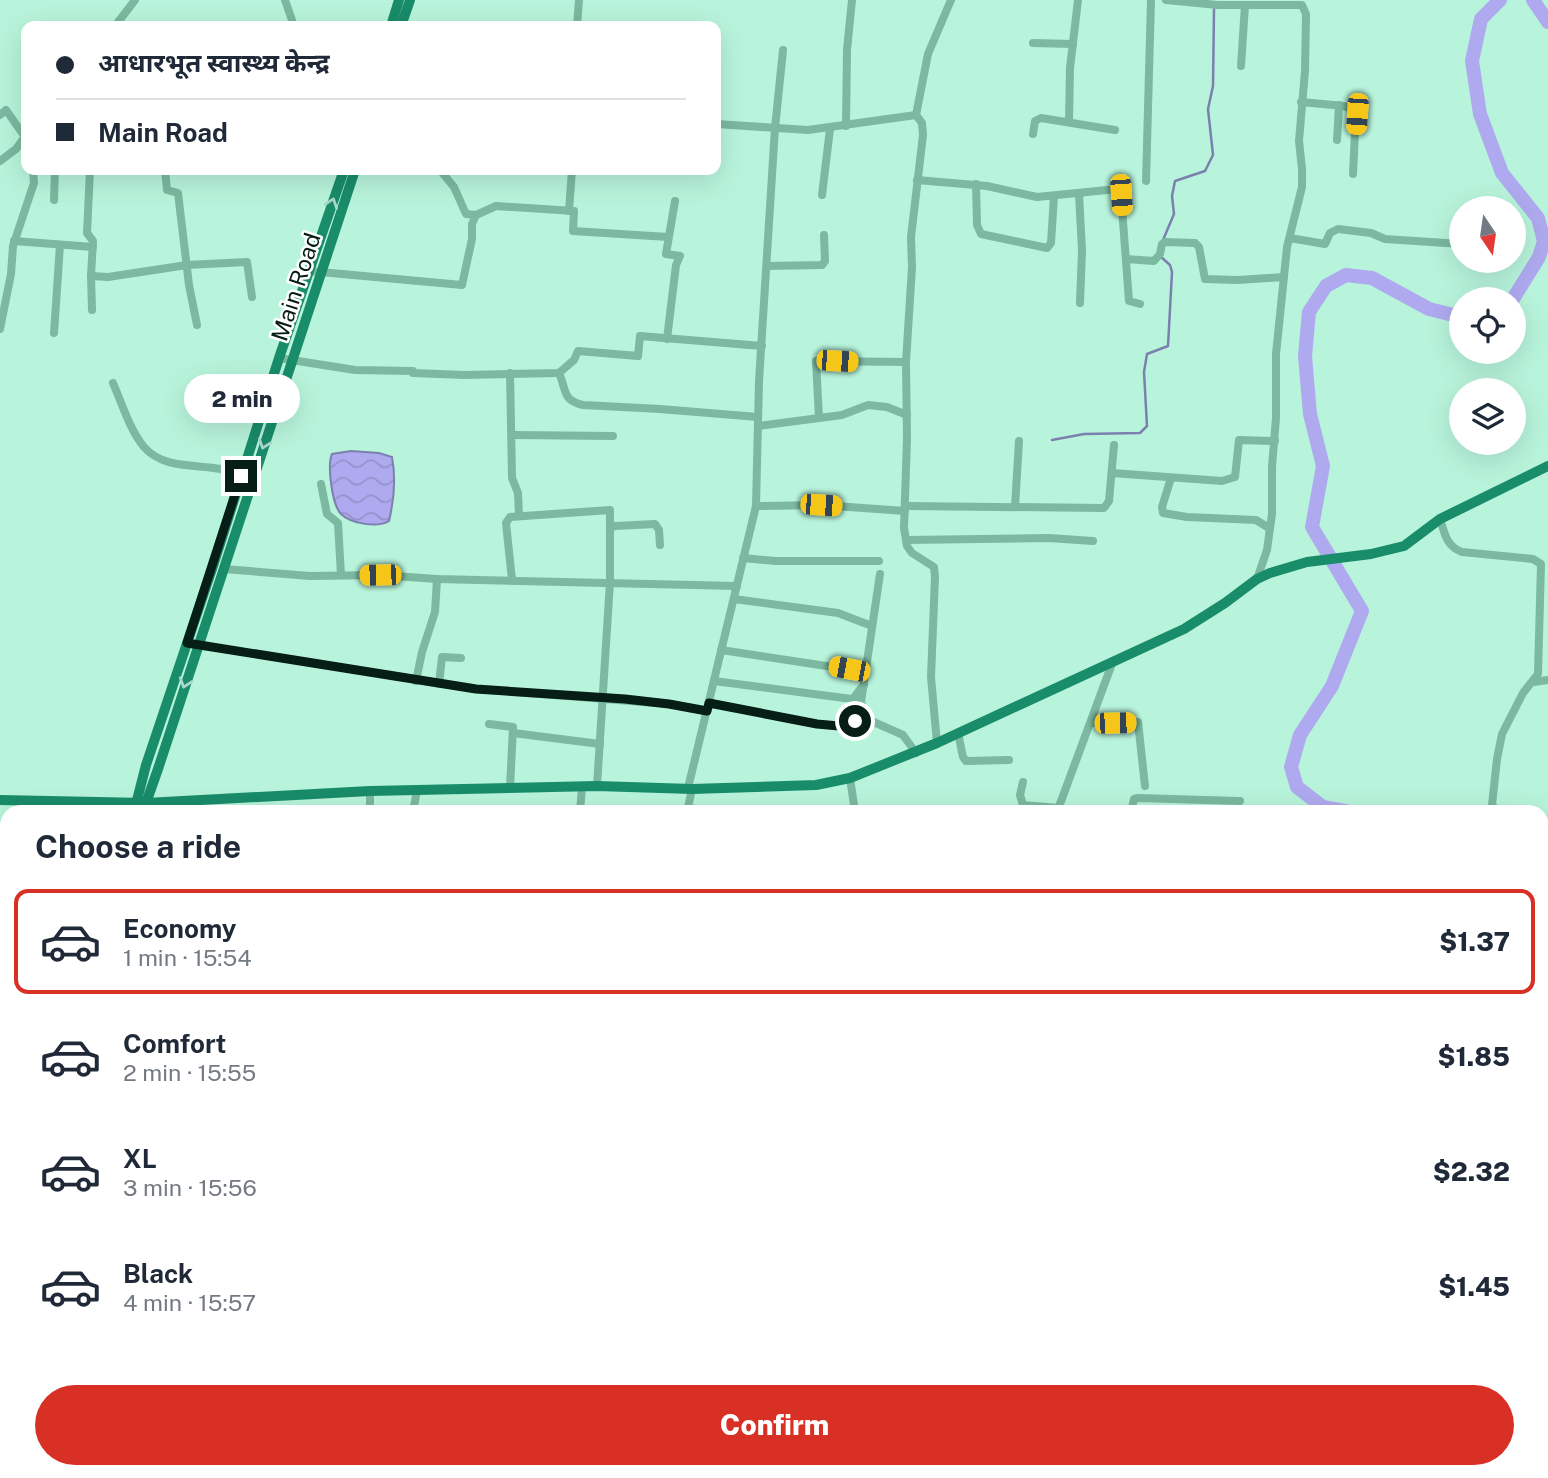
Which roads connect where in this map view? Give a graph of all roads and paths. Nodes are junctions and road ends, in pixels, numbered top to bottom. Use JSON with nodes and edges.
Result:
{"nodes":[{"id":1,"x":135,"y":0,"type":"edge"},
{"id":2,"x":285,"y":0,"type":"edge"},
{"id":3,"x":399,"y":0,"type":"edge"},
{"id":4,"x":410,"y":0,"type":"edge"},
{"id":5,"x":579,"y":0,"type":"edge"},
{"id":6,"x":852,"y":0,"type":"edge"},
{"id":7,"x":951,"y":0,"type":"edge"},
{"id":8,"x":1078,"y":0,"type":"edge"},
{"id":9,"x":1151,"y":0,"type":"edge"},
{"id":10,"x":1166,"y":0,"type":"edge"},
{"id":11,"x":1291,"y":3,"type":"edge"},
{"id":12,"x":1245,"y":5,"type":"junction"},
{"id":13,"x":119,"y":21,"type":"edge"},
{"id":14,"x":292,"y":21,"type":"edge"},
{"id":15,"x":393,"y":21,"type":"edge"},
{"id":16,"x":403,"y":21,"type":"edge"},
{"id":17,"x":577,"y":21,"type":"edge"},
{"id":18,"x":1032,"y":43,"type":"dead end"},
{"id":19,"x":1073,"y":44,"type":"junction"},
{"id":20,"x":783,"y":50,"type":"dead end"},
{"id":21,"x":1241,"y":66,"type":"dead end"},
{"id":22,"x":1301,"y":102,"type":"junction"},
{"id":23,"x":1339,"y":105,"type":"junction"},
{"id":24,"x":0,"y":115,"type":"edge"},
{"id":25,"x":916,"y":115,"type":"junction"},
{"id":26,"x":1069,"y":122,"type":"junction"},
{"id":27,"x":721,"y":124,"type":"edge"},
{"id":28,"x":846,"y":126,"type":"junction"},
{"id":29,"x":775,"y":128,"type":"junction"},
{"id":30,"x":830,"y":129,"type":"junction"},
{"id":31,"x":1115,"y":130,"type":"dead end"},
{"id":32,"x":1033,"y":134,"type":"dead end"},
{"id":33,"x":21,"y":135,"type":"edge"},
{"id":34,"x":1337,"y":140,"type":"dead end"},
{"id":35,"x":21,"y":142,"type":"edge"},
{"id":36,"x":0,"y":160,"type":"edge"},
{"id":37,"x":1353,"y":174,"type":"dead end"},
{"id":38,"x":33,"y":175,"type":"edge"},
{"id":39,"x":55,"y":175,"type":"edge"},
{"id":40,"x":90,"y":175,"type":"edge"},
{"id":41,"x":166,"y":175,"type":"edge"},
{"id":42,"x":342,"y":175,"type":"edge"},
{"id":43,"x":353,"y":175,"type":"edge"},
{"id":44,"x":444,"y":175,"type":"edge"},
{"id":45,"x":572,"y":175,"type":"edge"},
{"id":46,"x":917,"y":180,"type":"junction"},
{"id":47,"x":1146,"y":181,"type":"dead end"},
{"id":48,"x":976,"y":184,"type":"junction"},
{"id":49,"x":1079,"y":194,"type":"junction"},
{"id":50,"x":822,"y":195,"type":"dead end"},
{"id":51,"x":1054,"y":196,"type":"junction"},
{"id":52,"x":54,"y":200,"type":"dead end"},
{"id":53,"x":675,"y":201,"type":"dead end"},
{"id":54,"x":569,"y":211,"type":"junction"},
{"id":55,"x":476,"y":215,"type":"junction"},
{"id":56,"x":824,"y":235,"type":"dead end"},
{"id":57,"x":668,"y":237,"type":"junction"},
{"id":58,"x":1290,"y":238,"type":"junction"},
{"id":59,"x":14,"y":241,"type":"junction"},
{"id":60,"x":1449,"y":243,"type":"edge"},
{"id":61,"x":60,"y":245,"type":"junction"},
{"id":62,"x":93,"y":247,"type":"junction"},
{"id":63,"x":1126,"y":260,"type":"junction"},
{"id":64,"x":187,"y":265,"type":"junction"},
{"id":65,"x":767,"y":266,"type":"junction"},
{"id":66,"x":309,"y":271,"type":"junction"},
{"id":67,"x":321,"y":272,"type":"junction"},
{"id":68,"x":91,"y":275,"type":"junction"},
{"id":69,"x":1284,"y":277,"type":"junction"},
{"id":70,"x":252,"y":297,"type":"dead end"},
{"id":71,"x":1080,"y":303,"type":"dead end"},
{"id":72,"x":1140,"y":304,"type":"dead end"},
{"id":73,"x":92,"y":310,"type":"dead end"},
{"id":74,"x":197,"y":325,"type":"dead end"},
{"id":75,"x":0,"y":329,"type":"edge"},
{"id":76,"x":54,"y":333,"type":"dead end"},
{"id":77,"x":667,"y":339,"type":"junction"},
{"id":78,"x":762,"y":345,"type":"junction"},
{"id":79,"x":279,"y":358,"type":"junction"},
{"id":80,"x":293,"y":360,"type":"junction"},
{"id":81,"x":906,"y":362,"type":"junction"},
{"id":82,"x":510,"y":373,"type":"junction"},
{"id":83,"x":559,"y":373,"type":"junction"},
{"id":84,"x":113,"y":383,"type":"dead end"},
{"id":85,"x":907,"y":415,"type":"junction"},
{"id":86,"x":819,"y":418,"type":"junction"},
{"id":87,"x":758,"y":422,"type":"junction"},
{"id":88,"x":512,"y":435,"type":"junction"},
{"id":89,"x":613,"y":436,"type":"dead end"},
{"id":90,"x":1019,"y":441,"type":"dead end"},
{"id":91,"x":1275,"y":441,"type":"junction"},
{"id":92,"x":1114,"y":445,"type":"dead end"},
{"id":93,"x":1548,"y":466,"type":"edge"},
{"id":94,"x":1112,"y":473,"type":"junction"},
{"id":95,"x":241,"y":476,"type":"junction"},
{"id":96,"x":1171,"y":478,"type":"junction"},
{"id":97,"x":252,"y":480,"type":"junction"},
{"id":98,"x":321,"y":484,"type":"dead end"},
{"id":99,"x":755,"y":506,"type":"junction"},
{"id":100,"x":1015,"y":507,"type":"junction"},
{"id":101,"x":905,"y":509,"type":"junction"},
{"id":102,"x":519,"y":515,"type":"junction"},
{"id":103,"x":1440,"y":519,"type":"junction"},
{"id":104,"x":610,"y":528,"type":"junction"},
{"id":105,"x":1269,"y":528,"type":"junction"},
{"id":106,"x":906,"y":540,"type":"junction"},
{"id":107,"x":1093,"y":541,"type":"dead end"},
{"id":108,"x":660,"y":545,"type":"dead end"},
{"id":109,"x":743,"y":558,"type":"junction"},
{"id":110,"x":878,"y":561,"type":"dead end"},
{"id":111,"x":224,"y":569,"type":"junction"},
{"id":112,"x":880,"y":574,"type":"dead end"},
{"id":113,"x":341,"y":575,"type":"junction"},
{"id":114,"x":437,"y":579,"type":"junction"},
{"id":115,"x":1257,"y":579,"type":"junction"},
{"id":116,"x":512,"y":580,"type":"junction"},
{"id":117,"x":610,"y":582,"type":"junction"},
{"id":118,"x":737,"y":586,"type":"junction"},
{"id":119,"x":734,"y":599,"type":"junction"},
{"id":120,"x":872,"y":626,"type":"junction"},
{"id":121,"x":192,"y":644,"type":"junction"},
{"id":122,"x":721,"y":650,"type":"junction"},
{"id":123,"x":461,"y":659,"type":"dead end"},
{"id":124,"x":1113,"y":661,"type":"junction"},
{"id":125,"x":866,"y":672,"type":"junction"},
{"id":126,"x":1548,"y":680,"type":"edge"},
{"id":127,"x":416,"y":681,"type":"junction"},
{"id":128,"x":714,"y":681,"type":"junction"},
{"id":129,"x":1534,"y":682,"type":"junction"},
{"id":130,"x":439,"y":684,"type":"junction"},
{"id":131,"x":864,"y":685,"type":"junction"},
{"id":132,"x":603,"y":698,"type":"junction"},
{"id":133,"x":852,"y":699,"type":"junction"},
{"id":134,"x":862,"y":702,"type":"junction"},
{"id":135,"x":708,"y":707,"type":"junction"},
{"id":136,"x":867,"y":719,"type":"junction"},
{"id":137,"x":855,"y":721,"type":"junction"},
{"id":138,"x":1092,"y":723,"type":"junction"},
{"id":139,"x":489,"y":724,"type":"dead end"},
{"id":140,"x":513,"y":733,"type":"junction"},
{"id":141,"x":958,"y":733,"type":"junction"},
{"id":142,"x":937,"y":743,"type":"junction"},
{"id":143,"x":600,"y":744,"type":"junction"},
{"id":144,"x":916,"y":753,"type":"junction"},
{"id":145,"x":1009,"y":760,"type":"dead end"},
{"id":146,"x":849,"y":778,"type":"junction"},
{"id":147,"x":1023,"y":782,"type":"dead end"},
{"id":148,"x":597,"y":786,"type":"junction"},
{"id":149,"x":1145,"y":786,"type":"dead end"},
{"id":150,"x":582,"y":787,"type":"junction"},
{"id":151,"x":510,"y":788,"type":"junction"},
{"id":152,"x":690,"y":788,"type":"junction"},
{"id":153,"x":417,"y":790,"type":"junction"},
{"id":154,"x":370,"y":791,"type":"junction"},
{"id":155,"x":0,"y":800,"type":"edge"},
{"id":156,"x":1240,"y":801,"type":"dead end"},
{"id":157,"x":87,"y":805,"type":"edge"},
{"id":158,"x":140,"y":805,"type":"edge"},
{"id":159,"x":180,"y":805,"type":"edge"},
{"id":160,"x":370,"y":805,"type":"edge"},
{"id":161,"x":413,"y":805,"type":"edge"},
{"id":162,"x":581,"y":805,"type":"edge"},
{"id":163,"x":688,"y":805,"type":"edge"},
{"id":164,"x":854,"y":805,"type":"edge"},
{"id":165,"x":1023,"y":805,"type":"edge"},
{"id":166,"x":1060,"y":805,"type":"edge"},
{"id":167,"x":1133,"y":805,"type":"edge"},
{"id":168,"x":1492,"y":805,"type":"edge"}],
"edges":[{"from":1,"to":13,"type":"street"},
{"from":2,"to":14,"type":"street"},
{"from":3,"to":15,"type":"main road"},
{"from":4,"to":16,"type":"main road"},
{"from":5,"to":17,"type":"street"},
{"from":6,"to":28,"type":"street"},
{"from":7,"to":25,"type":"street"},
{"from":8,"to":19,"type":"street"},
{"from":9,"to":47,"type":"street"},
{"from":10,"to":12,"type":"street"},
{"from":11,"to":12,"type":"street"},
{"from":11,"to":22,"type":"street"},
{"from":12,"to":21,"type":"street"},
{"from":18,"to":19,"type":"street"},
{"from":19,"to":26,"type":"street"},
{"from":20,"to":29,"type":"street"},
{"from":22,"to":23,"type":"street"},
{"from":22,"to":58,"type":"street"},
{"from":23,"to":34,"type":"street"},
{"from":23,"to":37,"type":"street"},
{"from":24,"to":33,"type":"street"},
{"from":25,"to":28,"type":"street"},
{"from":25,"to":46,"type":"street"},
{"from":26,"to":31,"type":"street"},
{"from":26,"to":32,"type":"street"},
{"from":27,"to":29,"type":"street"},
{"from":28,"to":30,"type":"street"},
{"from":29,"to":30,"type":"street"},
{"from":29,"to":65,"type":"street"},
{"from":30,"to":50,"type":"street"},
{"from":35,"to":36,"type":"street"},
{"from":38,"to":59,"type":"street"},
{"from":39,"to":52,"type":"street"},
{"from":40,"to":62,"type":"street"},
{"from":41,"to":64,"type":"street"},
{"from":66,"to":42,"type":"main road","name":"Main Road","one_way":true},
{"from":43,"to":67,"type":"main road","name":"Main Road"},
{"from":44,"to":55,"type":"street"},
{"from":45,"to":54,"type":"street"},
{"from":46,"to":48,"type":"street"},
{"from":46,"to":81,"type":"street"},
{"from":48,"to":51,"type":"street"},
{"from":48,"to":51,"type":"street"},
{"from":49,"to":51,"type":"street"},
{"from":49,"to":63,"type":"street"},
{"from":49,"to":71,"type":"street"},
{"from":53,"to":57,"type":"street"},
{"from":54,"to":55,"type":"street"},
{"from":54,"to":57,"type":"street"},
{"from":55,"to":67,"type":"street"},
{"from":56,"to":65,"type":"street"},
{"from":57,"to":77,"type":"street"},
{"from":58,"to":60,"type":"street"},
{"from":58,"to":69,"type":"street"},
{"from":59,"to":61,"type":"street"},
{"from":59,"to":75,"type":"street"},
{"from":61,"to":62,"type":"street"},
{"from":61,"to":76,"type":"street"},
{"from":62,"to":68,"type":"street"},
{"from":63,"to":69,"type":"street"},
{"from":63,"to":72,"type":"street"},
{"from":64,"to":68,"type":"street"},
{"from":64,"to":70,"type":"street"},
{"from":64,"to":74,"type":"street"},
{"from":65,"to":78,"type":"street"},
{"from":66,"to":67,"type":"street"},
{"from":66,"to":79,"type":"main road","name":"Main Road"},
{"from":67,"to":80,"type":"main road","name":"Main Road"},
{"from":68,"to":73,"type":"street"},
{"from":69,"to":91,"type":"street"},
{"from":77,"to":78,"type":"street"},
{"from":77,"to":83,"type":"street"},
{"from":78,"to":87,"type":"street"},
{"from":79,"to":80,"type":"street"},
{"from":79,"to":95,"type":"main road","name":"Main Road"},
{"from":80,"to":82,"type":"street"},
{"from":80,"to":97,"type":"main road","name":"Main Road","one_way":true},
{"from":81,"to":85,"type":"street"},
{"from":81,"to":86,"type":"street"},
{"from":82,"to":83,"type":"street"},
{"from":82,"to":88,"type":"street"},
{"from":83,"to":87,"type":"street"},
{"from":84,"to":95,"type":"street"},
{"from":85,"to":86,"type":"street"},
{"from":85,"to":101,"type":"street"},
{"from":86,"to":87,"type":"street"},
{"from":87,"to":99,"type":"street"},
{"from":88,"to":89,"type":"street"},
{"from":88,"to":102,"type":"street"},
{"from":90,"to":100,"type":"street"},
{"from":91,"to":96,"type":"street"},
{"from":91,"to":105,"type":"street"},
{"from":92,"to":94,"type":"street"},
{"from":93,"to":103,"type":"main road"},
{"from":94,"to":96,"type":"street"},
{"from":94,"to":100,"type":"street"},
{"from":95,"to":97,"type":"street"},
{"from":95,"to":121,"type":"main road","name":"Main Road"},
{"from":96,"to":105,"type":"street"},
{"from":97,"to":111,"type":"main road","name":"Main Road"},
{"from":98,"to":113,"type":"street"},
{"from":99,"to":101,"type":"street"},
{"from":99,"to":109,"type":"street"},
{"from":100,"to":101,"type":"street"},
{"from":101,"to":106,"type":"street"},
{"from":102,"to":104,"type":"street"},
{"from":102,"to":116,"type":"street"},
{"from":103,"to":115,"type":"main road"},
{"from":103,"to":129,"type":"street"},
{"from":104,"to":108,"type":"street"},
{"from":104,"to":117,"type":"street"},
{"from":105,"to":115,"type":"street"},
{"from":106,"to":107,"type":"street"},
{"from":106,"to":142,"type":"street"},
{"from":109,"to":110,"type":"street"},
{"from":109,"to":118,"type":"street"},
{"from":111,"to":113,"type":"street"},
{"from":111,"to":121,"type":"main road","name":"Main Road"},
{"from":112,"to":120,"type":"street"},
{"from":113,"to":114,"type":"street"},
{"from":114,"to":116,"type":"street"},
{"from":114,"to":127,"type":"street"},
{"from":115,"to":124,"type":"main road"},
{"from":116,"to":117,"type":"street"},
{"from":117,"to":118,"type":"street"},
{"from":117,"to":132,"type":"street"},
{"from":118,"to":119,"type":"street"},
{"from":119,"to":120,"type":"street"},
{"from":119,"to":122,"type":"street"},
{"from":120,"to":125,"type":"street"},
{"from":121,"to":127,"type":"street"},
{"from":121,"to":158,"type":"main road","name":"Main Road"},
{"from":122,"to":125,"type":"street"},
{"from":122,"to":128,"type":"street"},
{"from":123,"to":130,"type":"street"},
{"from":124,"to":138,"type":"street"},
{"from":124,"to":141,"type":"main road"},
{"from":125,"to":131,"type":"street"},
{"from":126,"to":129,"type":"street"},
{"from":127,"to":130,"type":"street"},
{"from":128,"to":133,"type":"street"},
{"from":128,"to":135,"type":"street"},
{"from":129,"to":168,"type":"street"},
{"from":130,"to":132,"type":"street"},
{"from":131,"to":133,"type":"street"},
{"from":131,"to":134,"type":"street"},
{"from":132,"to":135,"type":"street"},
{"from":132,"to":143,"type":"street"},
{"from":133,"to":134,"type":"street"},
{"from":133,"to":137,"type":"street"},
{"from":134,"to":136,"type":"street"},
{"from":135,"to":137,"type":"street"},
{"from":135,"to":152,"type":"street"},
{"from":136,"to":137,"type":"street"},
{"from":136,"to":144,"type":"street"},
{"from":138,"to":149,"type":"street"},
{"from":138,"to":166,"type":"street"},
{"from":139,"to":140,"type":"street"},
{"from":140,"to":143,"type":"street"},
{"from":140,"to":151,"type":"street"},
{"from":141,"to":142,"type":"main road"},
{"from":141,"to":145,"type":"street"},
{"from":142,"to":144,"type":"main road"},
{"from":143,"to":148,"type":"street"},
{"from":144,"to":146,"type":"main road"},
{"from":146,"to":152,"type":"main road"},
{"from":146,"to":164,"type":"street"},
{"from":147,"to":165,"type":"street"},
{"from":148,"to":150,"type":"main road"},
{"from":148,"to":152,"type":"main road"},
{"from":150,"to":151,"type":"main road"},
{"from":150,"to":162,"type":"street"},
{"from":151,"to":153,"type":"main road"},
{"from":152,"to":163,"type":"street"},
{"from":153,"to":154,"type":"main road"},
{"from":153,"to":161,"type":"street"},
{"from":154,"to":159,"type":"main road"},
{"from":154,"to":160,"type":"street"},
{"from":155,"to":157,"type":"main road"},
{"from":156,"to":167,"type":"street"}]}
